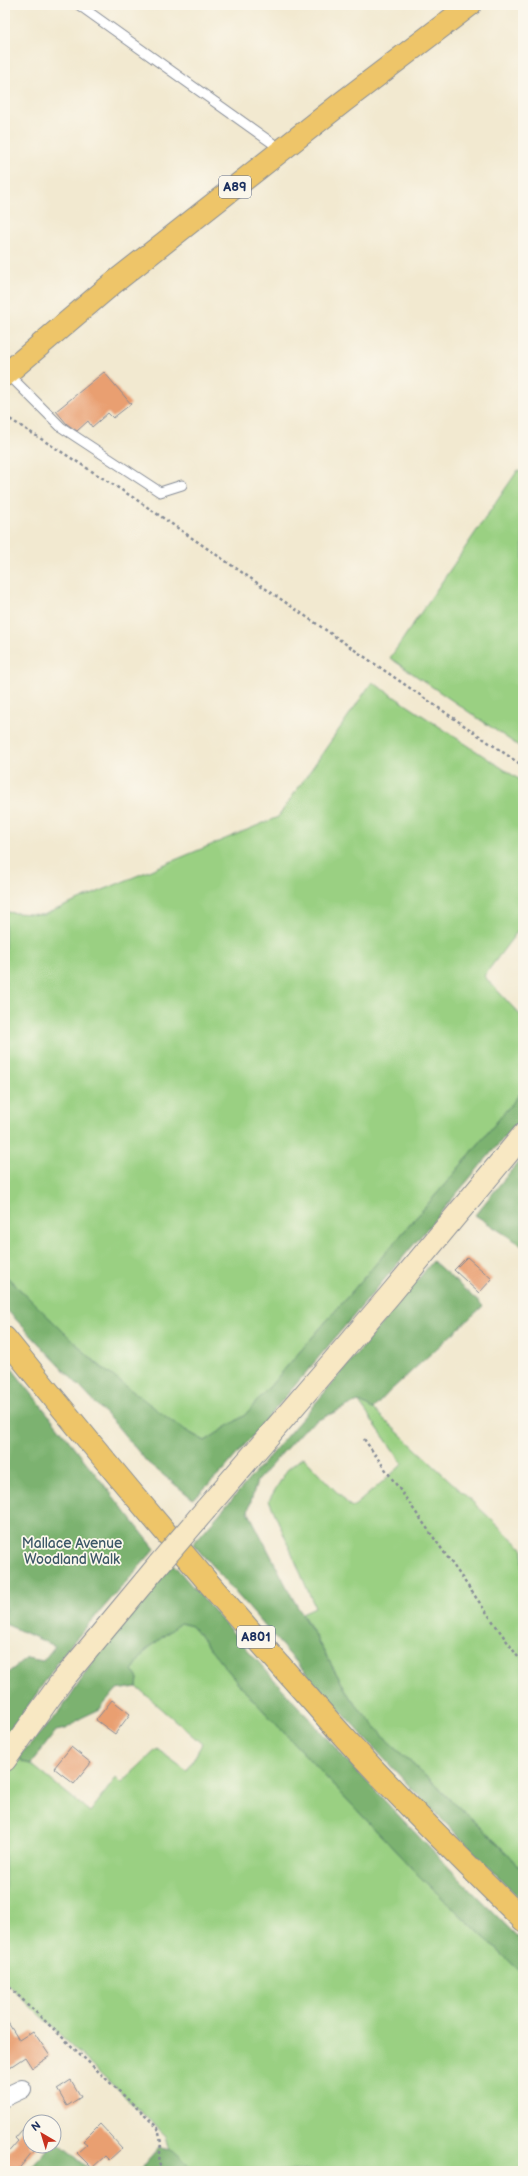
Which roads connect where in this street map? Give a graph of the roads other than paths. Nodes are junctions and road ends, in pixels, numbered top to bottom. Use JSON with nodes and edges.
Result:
{"nodes":[{"id":1,"x":80,"y":5,"type":"edge"},
{"id":2,"x":470,"y":5,"type":"edge"},
{"id":3,"x":282,"y":150,"type":"junction"},
{"id":4,"x":6,"y":374,"type":"edge"},
{"id":5,"x":182,"y":485,"type":"dead end"},
{"id":6,"x":523,"y":1135,"type":"edge"},
{"id":7,"x":5,"y":1338,"type":"edge"},
{"id":8,"x":5,"y":1760,"type":"edge"},
{"id":9,"x":523,"y":1920,"type":"edge"},
{"id":10,"x":22,"y":2089,"type":"dead end"},
{"id":11,"x":5,"y":2098,"type":"edge"}],
"edges":[{"from":1,"to":3,"type":"lane"},
{"from":2,"to":3,"type":"main road","number":"A89"},
{"from":3,"to":4,"type":"main road","number":"A89"},
{"from":4,"to":5,"type":"lane"},
{"from":6,"to":8,"type":"main road","bridge":true},
{"from":7,"to":9,"type":"main road","number":"A801"},
{"from":10,"to":11,"type":"street"}]}
